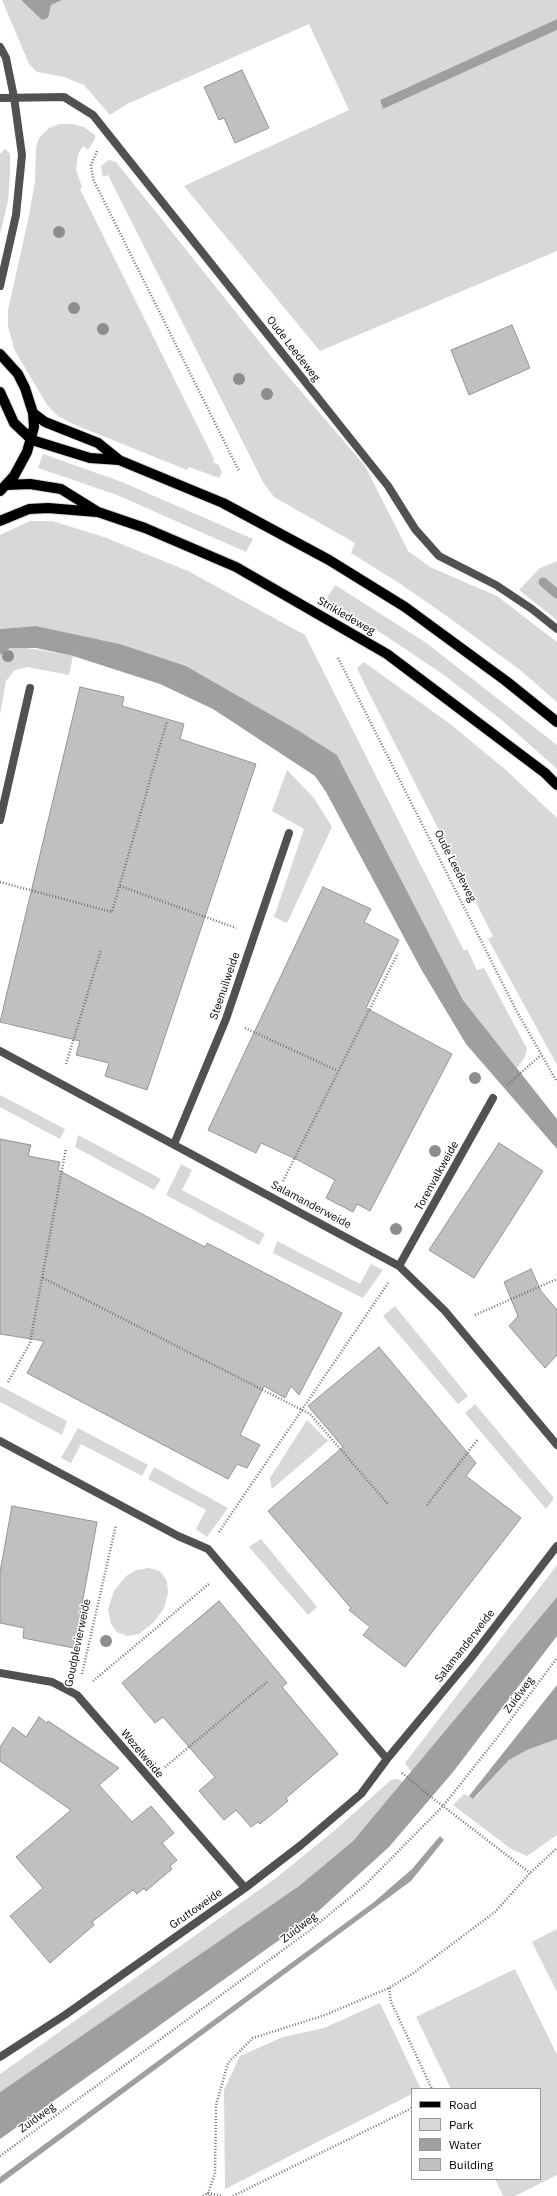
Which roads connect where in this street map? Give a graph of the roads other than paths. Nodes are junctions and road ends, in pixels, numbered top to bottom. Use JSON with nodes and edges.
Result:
{"nodes":[{"id":1,"x":0,"y":47,"type":"edge"},
{"id":2,"x":14,"y":97,"type":"junction"},
{"id":3,"x":0,"y":98,"type":"edge"},
{"id":4,"x":0,"y":286,"type":"edge"},
{"id":5,"x":0,"y":354,"type":"edge"},
{"id":6,"x":0,"y":392,"type":"edge"},
{"id":7,"x":33,"y":413,"type":"junction"},
{"id":8,"x":32,"y":440,"type":"junction"},
{"id":9,"x":119,"y":460,"type":"junction"},
{"id":10,"x":3,"y":488,"type":"edge"},
{"id":11,"x":98,"y":512,"type":"junction"},
{"id":12,"x":0,"y":521,"type":"edge"},
{"id":13,"x":557,"y":629,"type":"edge"},
{"id":14,"x":30,"y":688,"type":"dead end"},
{"id":15,"x":557,"y":722,"type":"edge"},
{"id":16,"x":557,"y":785,"type":"edge"},
{"id":17,"x":0,"y":820,"type":"edge"},
{"id":18,"x":289,"y":833,"type":"dead end"},
{"id":19,"x":0,"y":1051,"type":"edge"},
{"id":20,"x":494,"y":1098,"type":"dead end"},
{"id":21,"x":174,"y":1144,"type":"junction"},
{"id":22,"x":399,"y":1266,"type":"junction"},
{"id":23,"x":0,"y":1441,"type":"edge"},
{"id":24,"x":557,"y":1446,"type":"edge"},
{"id":25,"x":557,"y":1546,"type":"edge"},
{"id":26,"x":0,"y":1673,"type":"edge"},
{"id":27,"x":387,"y":1759,"type":"junction"},
{"id":28,"x":245,"y":1888,"type":"junction"},
{"id":29,"x":0,"y":2057,"type":"edge"}],
"edges":[{"from":1,"to":2,"type":"street"},
{"from":2,"to":3,"type":"street","name":"Oude Leedeweg"},
{"from":2,"to":4,"type":"street"},
{"from":2,"to":13,"type":"street","name":"Oude Leedeweg"},
{"from":5,"to":7,"type":"main road"},
{"from":6,"to":8,"type":"main road"},
{"from":7,"to":8,"type":"main road"},
{"from":7,"to":9,"type":"main road"},
{"from":8,"to":9,"type":"main road"},
{"from":8,"to":10,"type":"main road"},
{"from":9,"to":15,"type":"main road"},
{"from":10,"to":11,"type":"main road","name":"Strikledeweg"},
{"from":11,"to":12,"type":"main road","name":"Strikledeweg"},
{"from":11,"to":16,"type":"main road","name":"Strikledeweg"},
{"from":14,"to":17,"type":"street"},
{"from":18,"to":21,"type":"street","name":"Steenuilweide"},
{"from":19,"to":21,"type":"street","name":"Salamanderweide"},
{"from":20,"to":22,"type":"street","name":"Torenvalkweide"},
{"from":21,"to":22,"type":"street","name":"Salamanderweide"},
{"from":22,"to":24,"type":"street","name":"Salamanderweide"},
{"from":23,"to":27,"type":"street"},
{"from":25,"to":27,"type":"street","name":"Salamanderweide"},
{"from":26,"to":28,"type":"street","name":"Wezelweide"},
{"from":27,"to":28,"type":"street","name":"Gruttoweide"},
{"from":28,"to":29,"type":"street","name":"Gruttoweide"}]}
